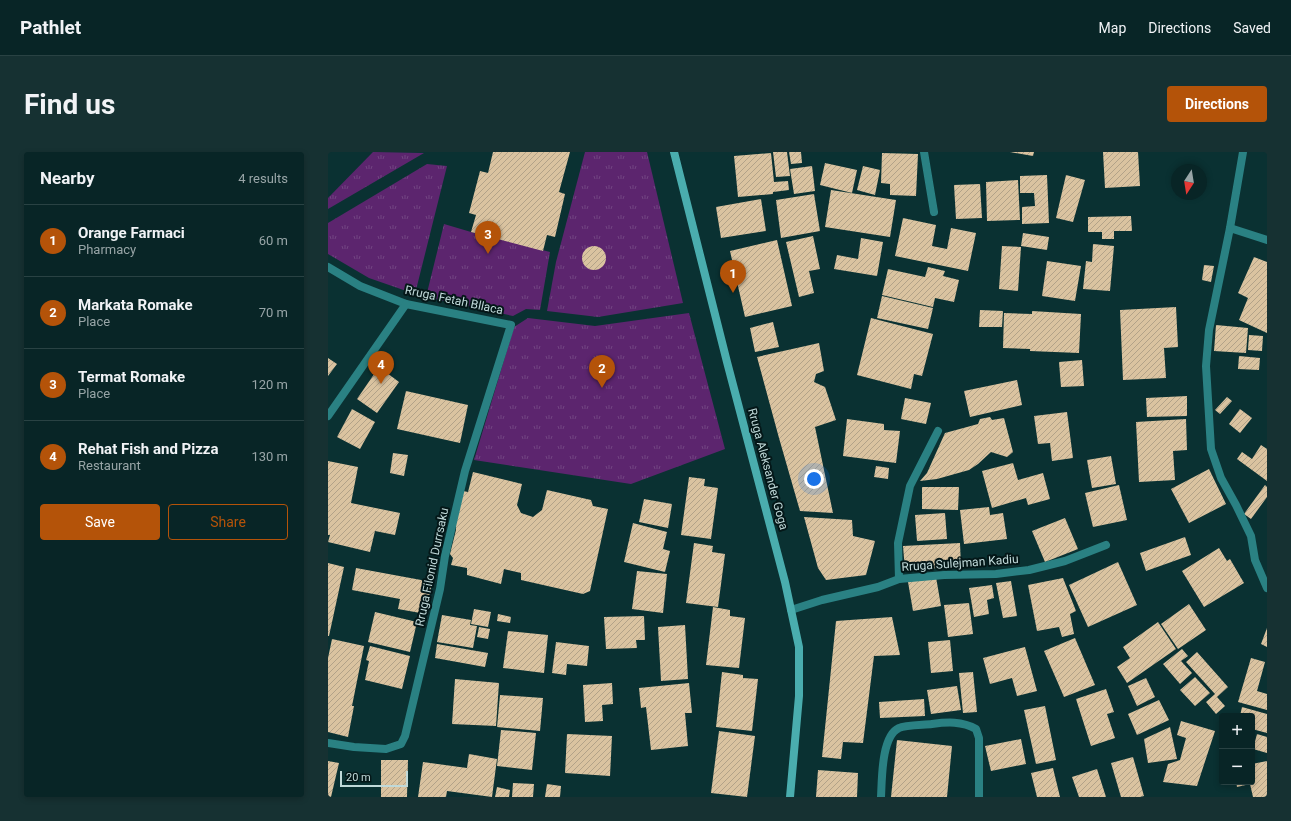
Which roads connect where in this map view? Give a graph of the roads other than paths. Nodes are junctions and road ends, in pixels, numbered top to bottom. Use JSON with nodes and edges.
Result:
{"nodes":[{"id":1,"x":674,"y":152,"type":"edge"},
{"id":2,"x":924,"y":152,"type":"edge"},
{"id":3,"x":1243,"y":152,"type":"edge"},
{"id":4,"x":934,"y":212,"type":"dead end"},
{"id":5,"x":1230,"y":228,"type":"junction"},
{"id":6,"x":1267,"y":240,"type":"edge"},
{"id":7,"x":328,"y":266,"type":"edge"},
{"id":8,"x":406,"y":304,"type":"junction"},
{"id":9,"x":511,"y":325,"type":"joint"},
{"id":10,"x":328,"y":416,"type":"edge"},
{"id":11,"x":938,"y":431,"type":"dead end"},
{"id":12,"x":1106,"y":545,"type":"dead end"},
{"id":13,"x":900,"y":579,"type":"junction"},
{"id":14,"x":1267,"y":588,"type":"edge"},
{"id":15,"x":791,"y":610,"type":"junction"},
{"id":16,"x":328,"y":742,"type":"edge"},
{"id":17,"x":790,"y":797,"type":"edge"},
{"id":18,"x":881,"y":797,"type":"edge"},
{"id":19,"x":979,"y":797,"type":"edge"}],
"edges":[{"from":1,"to":15,"type":"main road","name":"Rruga Aleksander Goga"},
{"from":2,"to":4,"type":"street"},
{"from":3,"to":5,"type":"street"},
{"from":5,"to":6,"type":"street"},
{"from":5,"to":14,"type":"street"},
{"from":7,"to":8,"type":"street","name":"Rruga Fetah Bllaca"},
{"from":8,"to":9,"type":"street","name":"Rruga Fetah Bllaca"},
{"from":8,"to":10,"type":"street"},
{"from":9,"to":16,"type":"street","name":"Rruga Filonid Durrsaku"},
{"from":11,"to":13,"type":"street"},
{"from":12,"to":13,"type":"street","name":"Rruga Sulejman Kadiu"},
{"from":13,"to":15,"type":"street","name":"Rruga Sulejman Kadiu"},
{"from":15,"to":17,"type":"main road","name":"Rruga Aleksander Goga"},
{"from":18,"to":19,"type":"street"}]}
